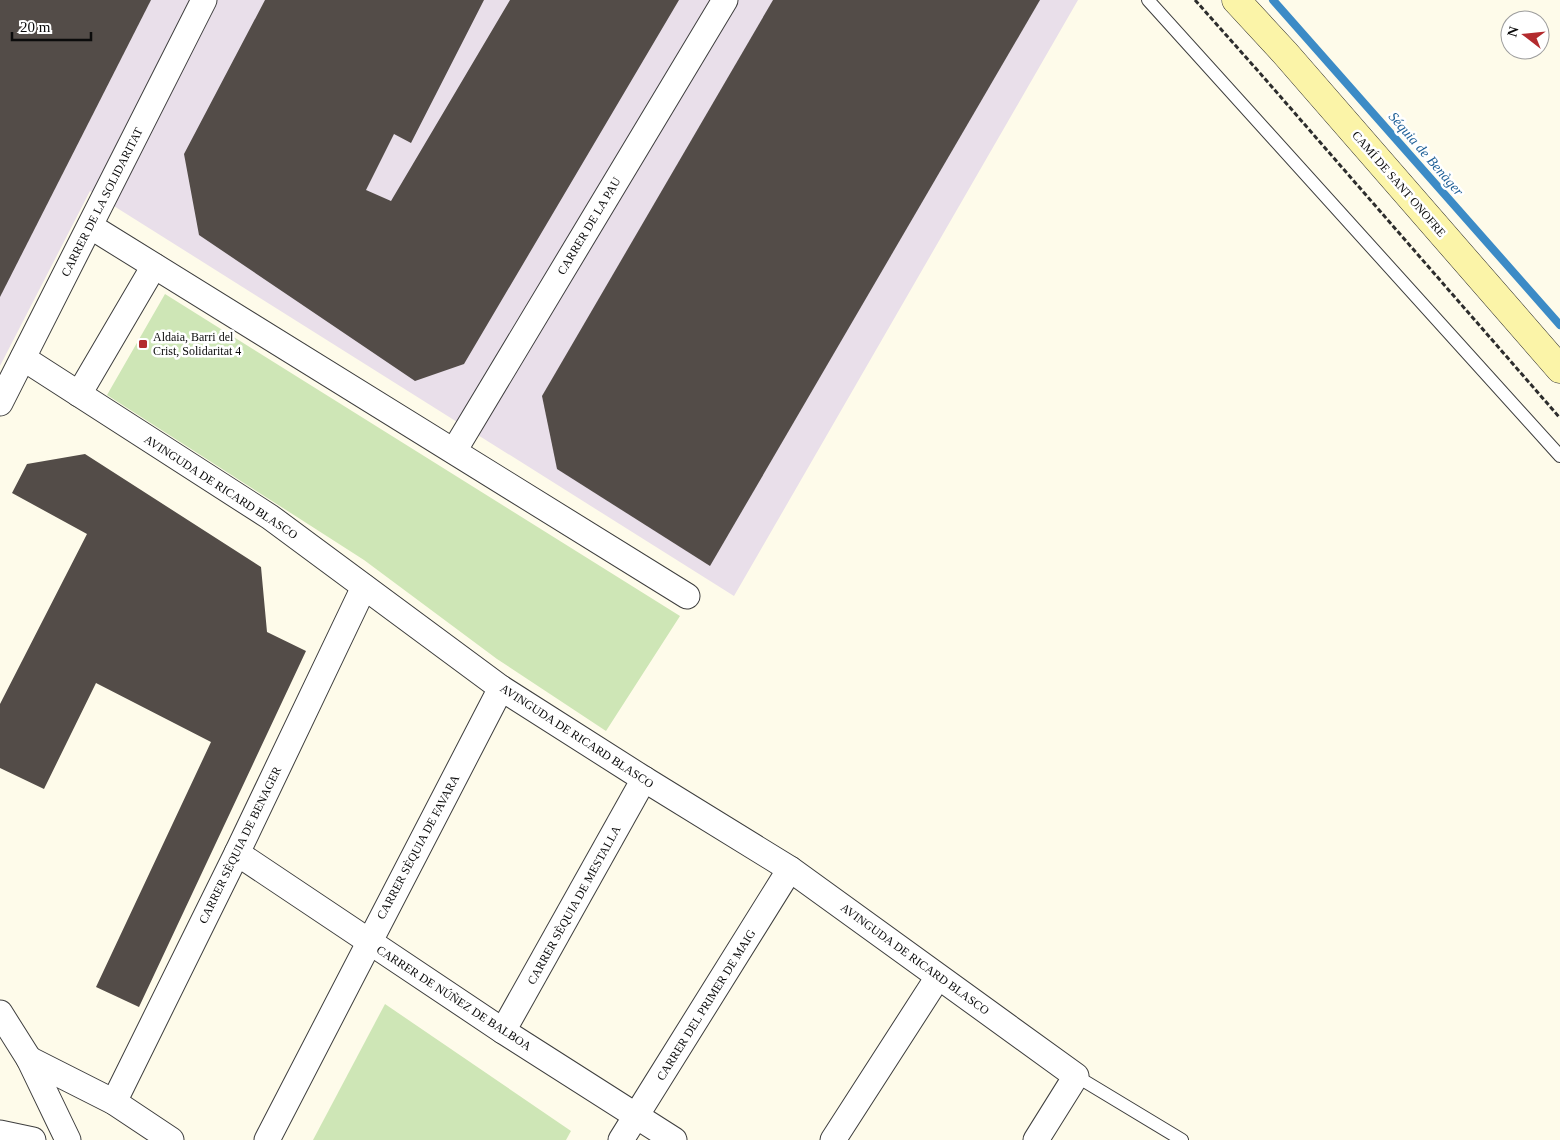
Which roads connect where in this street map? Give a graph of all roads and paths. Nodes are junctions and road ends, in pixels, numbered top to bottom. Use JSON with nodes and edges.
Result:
{"nodes":[{"id":1,"x":204,"y":0,"type":"edge"},
{"id":2,"x":724,"y":0,"type":"edge"},
{"id":3,"x":1148,"y":0,"type":"edge"},
{"id":4,"x":1195,"y":0,"type":"edge"},
{"id":5,"x":1236,"y":0,"type":"edge"},
{"id":6,"x":90,"y":226,"type":"junction"},
{"id":7,"x":154,"y":266,"type":"junction"},
{"id":8,"x":23,"y":358,"type":"junction"},
{"id":9,"x":1560,"y":369,"type":"edge"},
{"id":10,"x":79,"y":394,"type":"junction"},
{"id":11,"x":0,"y":403,"type":"edge"},
{"id":12,"x":1560,"y":418,"type":"edge"},
{"id":13,"x":454,"y":451,"type":"junction"},
{"id":14,"x":1560,"y":456,"type":"edge"},
{"id":15,"x":364,"y":587,"type":"junction"},
{"id":16,"x":687,"y":596,"type":"dead end"},
{"id":17,"x":502,"y":688,"type":"junction"},
{"id":18,"x":644,"y":779,"type":"junction"},
{"id":19,"x":237,"y":853,"type":"junction"},
{"id":20,"x":790,"y":869,"type":"junction"},
{"id":21,"x":369,"y":942,"type":"junction"},
{"id":22,"x":938,"y":976,"type":"junction"},
{"id":23,"x":0,"y":1013,"type":"edge"},
{"id":24,"x":503,"y":1031,"type":"junction"},
{"id":25,"x":29,"y":1059,"type":"junction"},
{"id":26,"x":1076,"y":1076,"type":"junction"},
{"id":27,"x":114,"y":1102,"type":"junction"},
{"id":28,"x":636,"y":1116,"type":"junction"},
{"id":29,"x":0,"y":1132,"type":"edge"},
{"id":30,"x":33,"y":1140,"type":"edge"},
{"id":31,"x":68,"y":1140,"type":"edge"},
{"id":32,"x":171,"y":1140,"type":"edge"},
{"id":33,"x":267,"y":1140,"type":"edge"},
{"id":34,"x":621,"y":1140,"type":"edge"},
{"id":35,"x":674,"y":1140,"type":"edge"},
{"id":36,"x":832,"y":1140,"type":"edge"},
{"id":37,"x":1036,"y":1140,"type":"edge"},
{"id":38,"x":1182,"y":1140,"type":"edge"}],
"edges":[{"from":1,"to":6,"type":"street","name":"CARRER DE LA SOLIDARITAT"},
{"from":2,"to":13,"type":"street","name":"CARRER DE LA PAU"},
{"from":3,"to":14,"type":"lane"},
{"from":4,"to":12,"type":"path"},
{"from":5,"to":9,"type":"main road","name":"CAMÍ DE SANT ONOFRE"},
{"from":6,"to":7,"type":"street"},
{"from":6,"to":8,"type":"street","name":"CARRER DE LA SOLIDARITAT"},
{"from":7,"to":10,"type":"street"},
{"from":7,"to":13,"type":"street"},
{"from":8,"to":10,"type":"street","name":"AVINGUDA DE RICARD BLASCO"},
{"from":8,"to":11,"type":"street","name":"CARRER DE LA SOLIDARITAT"},
{"from":10,"to":15,"type":"street","name":"AVINGUDA DE RICARD BLASCO"},
{"from":13,"to":16,"type":"street"},
{"from":15,"to":17,"type":"street","name":"AVINGUDA DE RICARD BLASCO"},
{"from":15,"to":19,"type":"street","name":"CARRER SÈQUIA DE BENAGER"},
{"from":17,"to":18,"type":"street","name":"AVINGUDA DE RICARD BLASCO"},
{"from":17,"to":21,"type":"street","name":"CARRER SÈQUIA DE FAVARA"},
{"from":18,"to":20,"type":"street","name":"AVINGUDA DE RICARD BLASCO"},
{"from":18,"to":24,"type":"street","name":"CARRER SÈQUIA DE MESTALLA"},
{"from":19,"to":21,"type":"street","name":"CARRER DE NÚÑEZ DE BALBOA"},
{"from":19,"to":27,"type":"street","name":"CARRER SÈQUIA DE BENAGER"},
{"from":20,"to":22,"type":"street","name":"AVINGUDA DE RICARD BLASCO"},
{"from":20,"to":28,"type":"street","name":"CARRER DEL PRIMER DE MAIG"},
{"from":21,"to":24,"type":"street","name":"CARRER DE NÚÑEZ DE BALBOA"},
{"from":21,"to":33,"type":"street","name":"CARRER SÈQUIA DE FAVARA"},
{"from":22,"to":26,"type":"street","name":"AVINGUDA DE RICARD BLASCO"},
{"from":22,"to":36,"type":"street"},
{"from":23,"to":25,"type":"street"},
{"from":24,"to":28,"type":"street","name":"CARRER DE NÚÑEZ DE BALBOA"},
{"from":25,"to":27,"type":"street"},
{"from":25,"to":31,"type":"street"},
{"from":26,"to":37,"type":"street"},
{"from":26,"to":38,"type":"lane"},
{"from":27,"to":32,"type":"street"},
{"from":28,"to":34,"type":"street","name":"CARRER DEL PRIMER DE MAIG"},
{"from":28,"to":35,"type":"street","name":"CARRER DE NÚÑEZ DE BALBOA"},
{"from":29,"to":30,"type":"street"}]}
